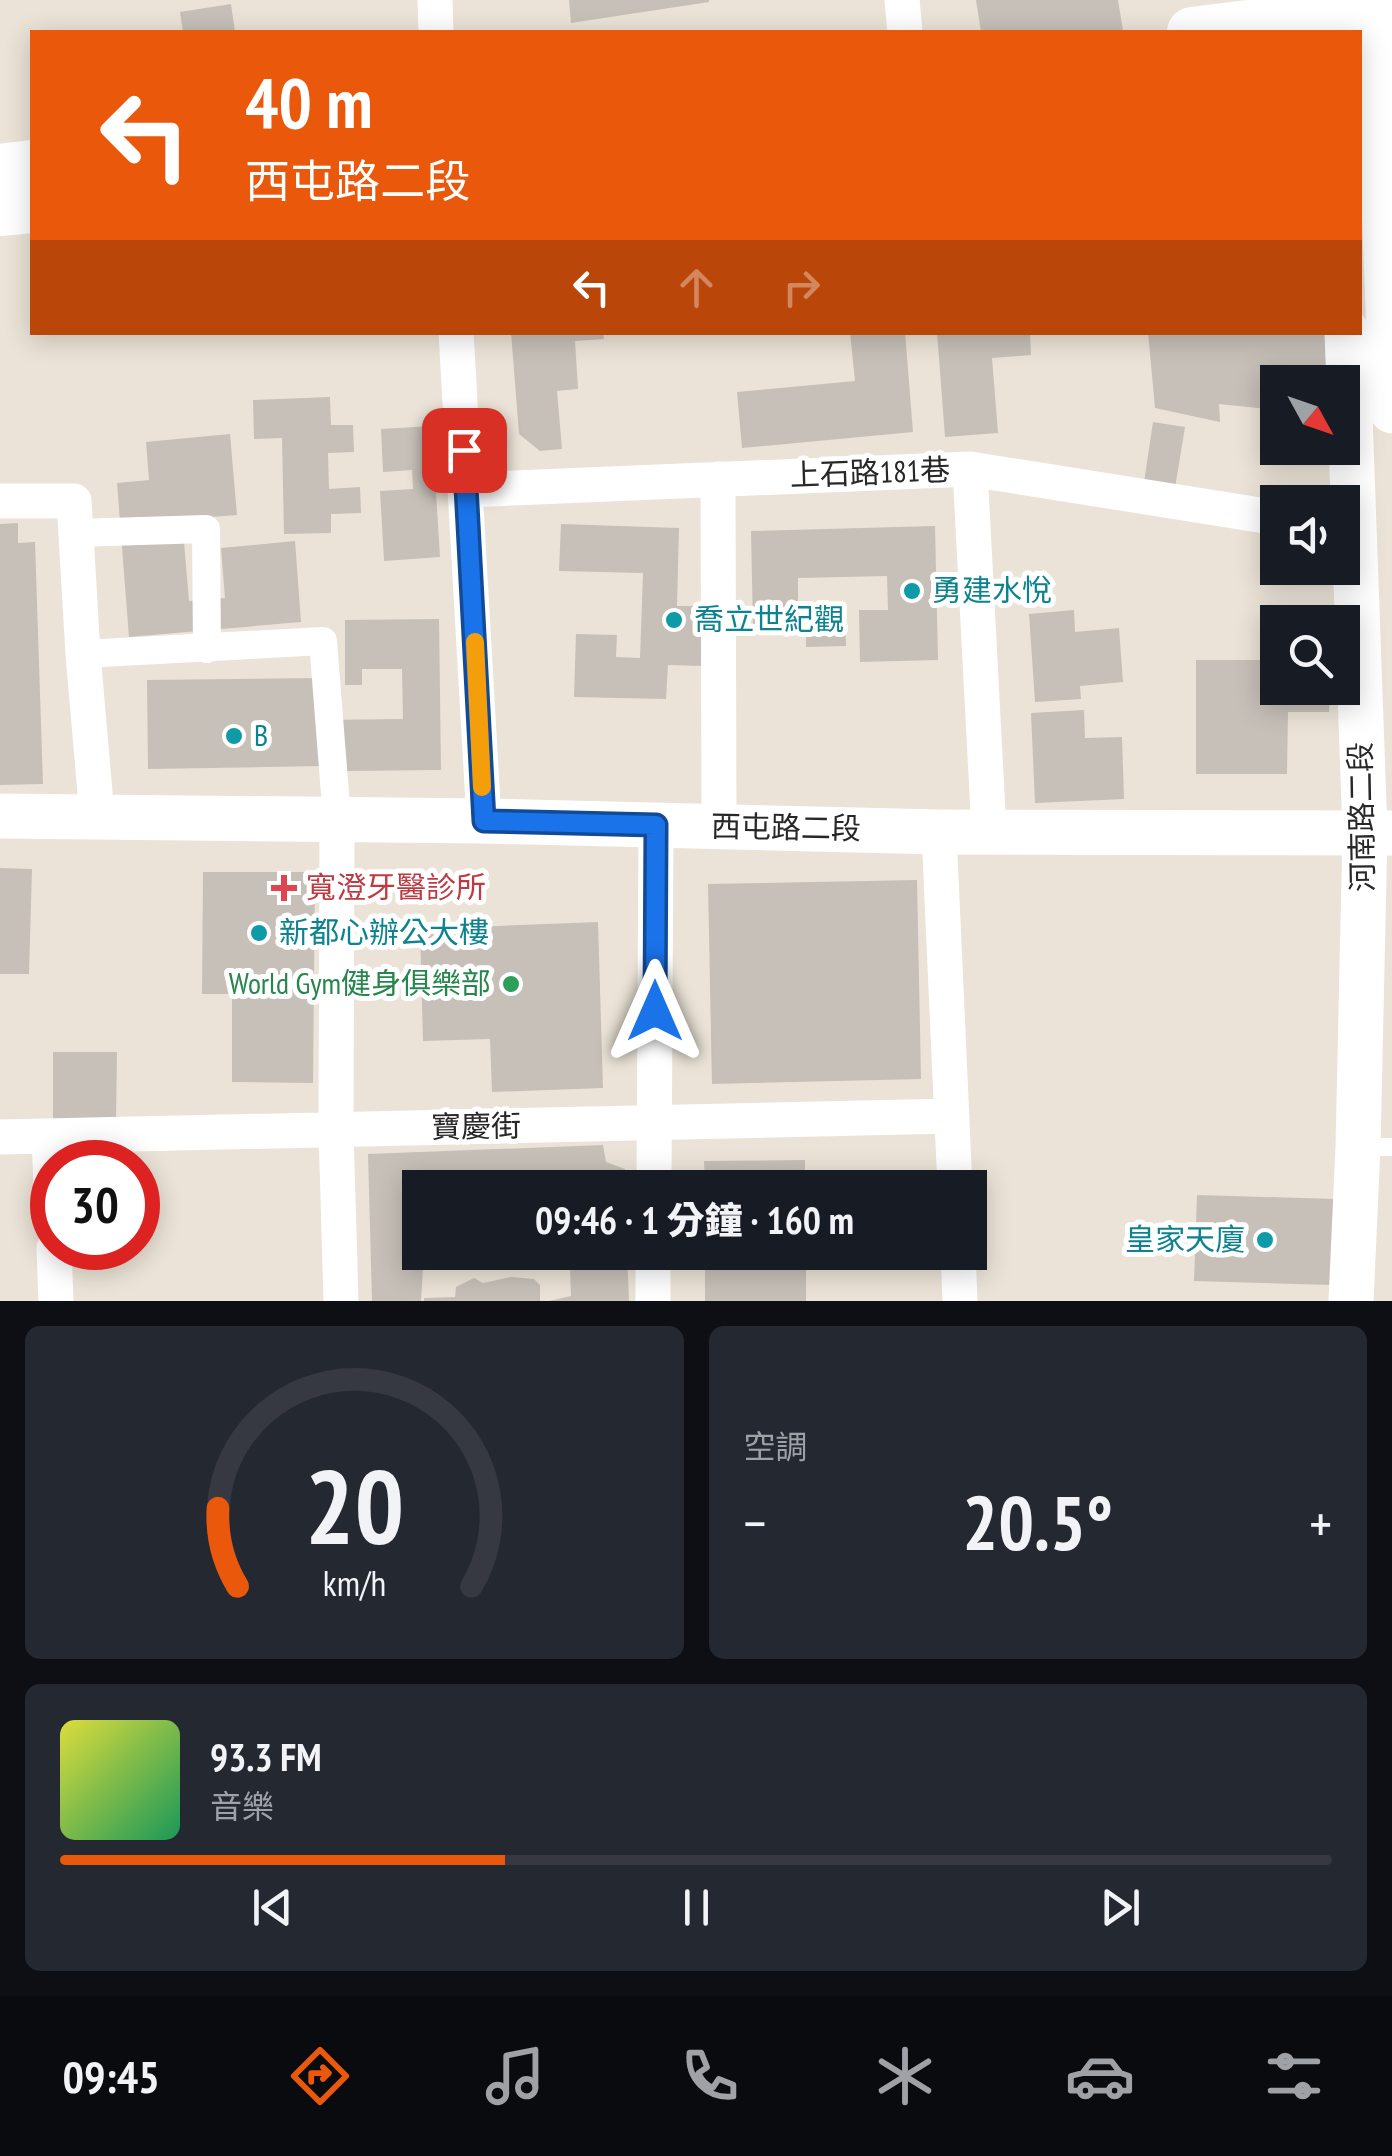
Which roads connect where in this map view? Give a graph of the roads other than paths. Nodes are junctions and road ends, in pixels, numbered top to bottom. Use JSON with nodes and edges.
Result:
{"nodes":[{"id":1,"x":435,"y":0,"type":"edge"},
{"id":2,"x":902,"y":0,"type":"edge"},
{"id":3,"x":1355,"y":11,"type":"edge"},
{"id":4,"x":436,"y":30,"type":"edge"},
{"id":5,"x":905,"y":30,"type":"edge"},
{"id":6,"x":1208,"y":30,"type":"edge"},
{"id":7,"x":1377,"y":61,"type":"edge"},
{"id":8,"x":30,"y":165,"type":"edge"},
{"id":9,"x":0,"y":169,"type":"edge"},
{"id":10,"x":30,"y":208,"type":"edge"},
{"id":11,"x":0,"y":212,"type":"edge"},
{"id":12,"x":1388,"y":222,"type":"edge"},
{"id":13,"x":456,"y":335,"type":"edge"},
{"id":14,"x":1347,"y":335,"type":"edge"},
{"id":15,"x":1392,"y":411,"type":"edge"},
{"id":16,"x":970,"y":468,"type":"junction"},
{"id":17,"x":718,"y":479,"type":"junction"},
{"id":18,"x":1348,"y":485,"type":"edge"},
{"id":19,"x":467,"y":490,"type":"junction"},
{"id":20,"x":0,"y":501,"type":"edge"},
{"id":21,"x":1260,"y":515,"type":"edge"},
{"id":22,"x":76,"y":532,"type":"junction"},
{"id":23,"x":1353,"y":585,"type":"edge"},
{"id":24,"x":207,"y":649,"type":"junction"},
{"id":25,"x":82,"y":654,"type":"junction"},
{"id":26,"x":0,"y":816,"type":"edge"},
{"id":27,"x":97,"y":816,"type":"junction"},
{"id":28,"x":337,"y":819,"type":"junction"},
{"id":29,"x":484,"y":821,"type":"junction"},
{"id":30,"x":656,"y":825,"type":"junction"},
{"id":31,"x":719,"y":827,"type":"junction"},
{"id":32,"x":938,"y":832,"type":"junction"},
{"id":33,"x":989,"y":832,"type":"junction"},
{"id":34,"x":1378,"y":833,"type":"edge"},
{"id":35,"x":952,"y":1116,"type":"junction"},
{"id":36,"x":654,"y":1122,"type":"junction"},
{"id":37,"x":336,"y":1130,"type":"junction"},
{"id":38,"x":0,"y":1136,"type":"edge"},
{"id":39,"x":50,"y":1136,"type":"junction"},
{"id":40,"x":50,"y":1140,"type":"edge"},
{"id":41,"x":1375,"y":1147,"type":"edge"},
{"id":42,"x":654,"y":1170,"type":"edge"},
{"id":43,"x":954,"y":1170,"type":"edge"},
{"id":44,"x":55,"y":1270,"type":"edge"},
{"id":45,"x":653,"y":1270,"type":"edge"},
{"id":46,"x":959,"y":1270,"type":"edge"},
{"id":47,"x":56,"y":1301,"type":"edge"},
{"id":48,"x":341,"y":1301,"type":"edge"},
{"id":49,"x":652,"y":1301,"type":"edge"},
{"id":50,"x":960,"y":1301,"type":"edge"},
{"id":51,"x":1351,"y":1301,"type":"edge"}],
"edges":[{"from":1,"to":4,"type":"street"},
{"from":2,"to":5,"type":"street"},
{"from":3,"to":6,"type":"main road"},
{"from":3,"to":7,"type":"street"},
{"from":7,"to":12,"type":"street"},
{"from":8,"to":9,"type":"main road"},
{"from":10,"to":11,"type":"main road"},
{"from":12,"to":15,"type":"street"},
{"from":13,"to":19,"type":"street"},
{"from":14,"to":18,"type":"street","name":"河南路二段"},
{"from":16,"to":17,"type":"street","name":"上石路181巷"},
{"from":16,"to":21,"type":"street"},
{"from":16,"to":33,"type":"street","name":"上石路181巷"},
{"from":17,"to":19,"type":"street","name":"上石路181巷"},
{"from":17,"to":31,"type":"street"},
{"from":19,"to":29,"type":"street"},
{"from":20,"to":22,"type":"street"},
{"from":22,"to":24,"type":"street"},
{"from":22,"to":25,"type":"street"},
{"from":23,"to":34,"type":"street","name":"河南路二段"},
{"from":24,"to":25,"type":"street"},
{"from":24,"to":28,"type":"street"},
{"from":25,"to":27,"type":"street"},
{"from":26,"to":27,"type":"street","name":"西屯路二段"},
{"from":27,"to":28,"type":"street","name":"西屯路二段"},
{"from":28,"to":29,"type":"street","name":"西屯路二段"},
{"from":28,"to":37,"type":"street"},
{"from":29,"to":30,"type":"street","name":"西屯路二段"},
{"from":30,"to":31,"type":"street","name":"西屯路二段"},
{"from":30,"to":36,"type":"street"},
{"from":31,"to":32,"type":"street","name":"西屯路二段"},
{"from":32,"to":33,"type":"street","name":"西屯路二段"},
{"from":32,"to":35,"type":"street"},
{"from":33,"to":34,"type":"street","name":"西屯路二段"},
{"from":34,"to":41,"type":"street","name":"河南路二段"},
{"from":35,"to":36,"type":"street","name":"寶慶街"},
{"from":35,"to":43,"type":"street"},
{"from":36,"to":37,"type":"street","name":"寶慶街"},
{"from":36,"to":42,"type":"street"},
{"from":37,"to":39,"type":"street","name":"寶慶街"},
{"from":37,"to":48,"type":"street"},
{"from":38,"to":39,"type":"street","name":"寶慶街"},
{"from":39,"to":40,"type":"street"},
{"from":41,"to":51,"type":"street","name":"河南路二段"},
{"from":44,"to":47,"type":"street"},
{"from":45,"to":49,"type":"street"},
{"from":46,"to":50,"type":"street"}]}
